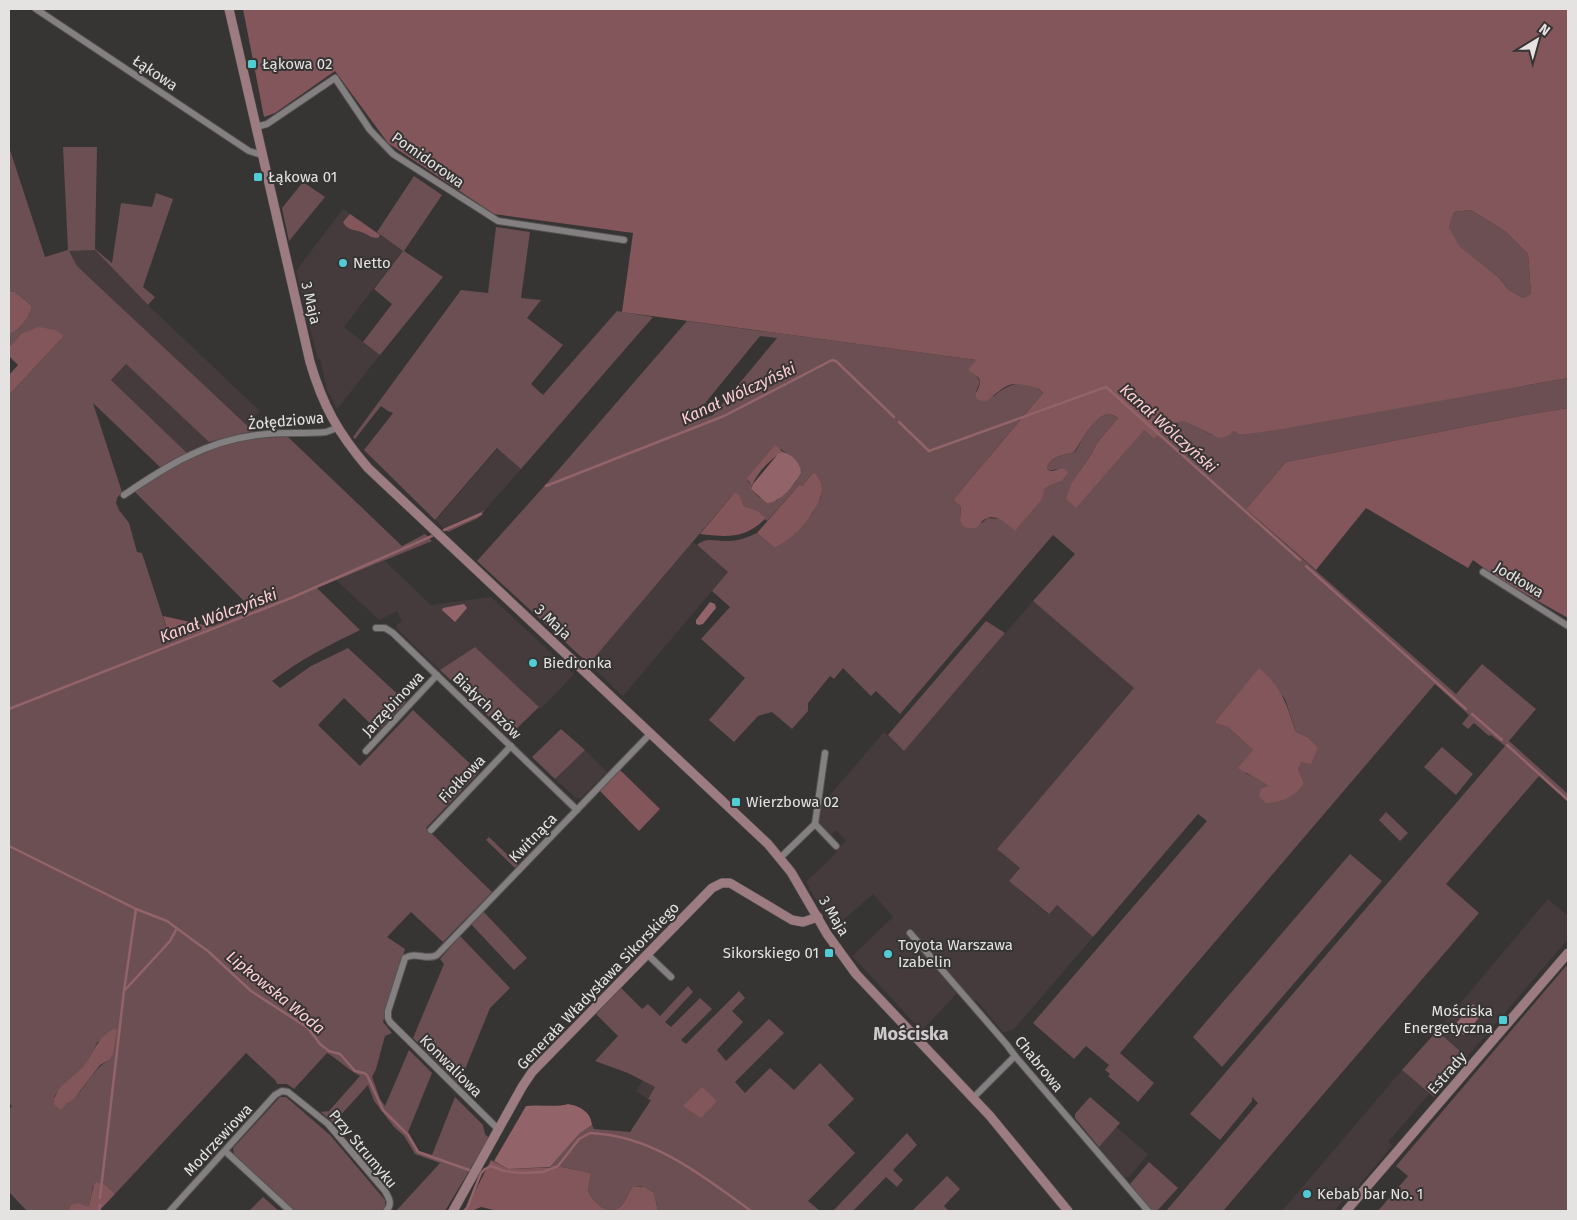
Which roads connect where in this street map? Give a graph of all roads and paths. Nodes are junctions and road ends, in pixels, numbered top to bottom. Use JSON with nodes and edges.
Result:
{"nodes":[{"id":1,"x":36,"y":9,"type":"edge"},
{"id":2,"x":229,"y":9,"type":"edge"},
{"id":3,"x":256,"y":127,"type":"junction"},
{"id":4,"x":262,"y":155,"type":"junction"},
{"id":5,"x":624,"y":240,"type":"dead end"},
{"id":6,"x":337,"y":428,"type":"junction"},
{"id":7,"x":124,"y":495,"type":"dead end"},
{"id":8,"x":1482,"y":572,"type":"dead end"},
{"id":9,"x":1568,"y":626,"type":"edge"},
{"id":10,"x":376,"y":628,"type":"dead end"},
{"id":11,"x":437,"y":675,"type":"junction"},
{"id":12,"x":651,"y":733,"type":"junction"},
{"id":13,"x":511,"y":746,"type":"junction"},
{"id":14,"x":366,"y":751,"type":"dead end"},
{"id":15,"x":825,"y":753,"type":"dead end"},
{"id":16,"x":577,"y":810,"type":"junction"},
{"id":17,"x":815,"y":824,"type":"junction"},
{"id":18,"x":431,"y":830,"type":"dead end"},
{"id":19,"x":836,"y":846,"type":"dead end"},
{"id":20,"x":780,"y":858,"type":"junction"},
{"id":21,"x":818,"y":917,"type":"junction"},
{"id":22,"x":910,"y":934,"type":"dead end"},
{"id":23,"x":1568,"y":953,"type":"edge"},
{"id":24,"x":648,"y":954,"type":"junction"},
{"id":25,"x":672,"y":977,"type":"dead end"},
{"id":26,"x":388,"y":1018,"type":"joint"},
{"id":27,"x":1015,"y":1056,"type":"junction"},
{"id":28,"x":288,"y":1092,"type":"joint"},
{"id":29,"x":974,"y":1097,"type":"junction"},
{"id":30,"x":499,"y":1130,"type":"junction"},
{"id":31,"x":225,"y":1151,"type":"junction"},
{"id":32,"x":388,"y":1209,"type":"edge"},
{"id":33,"x":170,"y":1211,"type":"edge"},
{"id":34,"x":290,"y":1211,"type":"edge"},
{"id":35,"x":453,"y":1211,"type":"edge"},
{"id":36,"x":1068,"y":1211,"type":"edge"},
{"id":37,"x":1148,"y":1211,"type":"edge"},
{"id":38,"x":1346,"y":1211,"type":"edge"}],
"edges":[{"from":1,"to":4,"type":"street","name":"Łąkowa"},
{"from":2,"to":3,"type":"main road","name":"3 Maja"},
{"from":3,"to":4,"type":"main road","name":"3 Maja"},
{"from":3,"to":5,"type":"street","name":"Pomidorowa"},
{"from":4,"to":6,"type":"main road","name":"3 Maja"},
{"from":6,"to":7,"type":"street","name":"Żołędziowa"},
{"from":6,"to":12,"type":"main road","name":"3 Maja"},
{"from":8,"to":9,"type":"street","name":"Jodłowa"},
{"from":10,"to":11,"type":"street","name":"Białych Bzów"},
{"from":11,"to":13,"type":"street","name":"Białych Bzów"},
{"from":11,"to":14,"type":"street","name":"Jarzębinowa"},
{"from":12,"to":16,"type":"street","name":"Kwitnąca"},
{"from":12,"to":20,"type":"main road","name":"3 Maja"},
{"from":13,"to":16,"type":"street","name":"Białych Bzów"},
{"from":13,"to":18,"type":"street","name":"Fiołkowa"},
{"from":15,"to":17,"type":"street"},
{"from":16,"to":26,"type":"street","name":"Kwitnąca"},
{"from":17,"to":19,"type":"street"},
{"from":17,"to":20,"type":"street"},
{"from":20,"to":21,"type":"main road","name":"3 Maja"},
{"from":21,"to":24,"type":"main road","name":"Generała Władysława Sikorskiego"},
{"from":21,"to":29,"type":"main road","name":"3 Maja"},
{"from":22,"to":27,"type":"street","name":"Chabrowa"},
{"from":23,"to":38,"type":"main road","name":"Estrady"},
{"from":24,"to":25,"type":"street"},
{"from":24,"to":30,"type":"main road","name":"Generała Władysława Sikorskiego"},
{"from":26,"to":30,"type":"street","name":"Konwaliowa"},
{"from":27,"to":29,"type":"street"},
{"from":27,"to":37,"type":"street","name":"Chabrowa"},
{"from":28,"to":31,"type":"street","name":"Modrzewiowa"},
{"from":28,"to":32,"type":"street","name":"Przy Strumyku"},
{"from":29,"to":36,"type":"main road","name":"3 Maja"},
{"from":30,"to":35,"type":"main road","name":"Generała Władysława Sikorskiego"},
{"from":31,"to":33,"type":"street","name":"Modrzewiowa"},
{"from":31,"to":34,"type":"street"}]}
